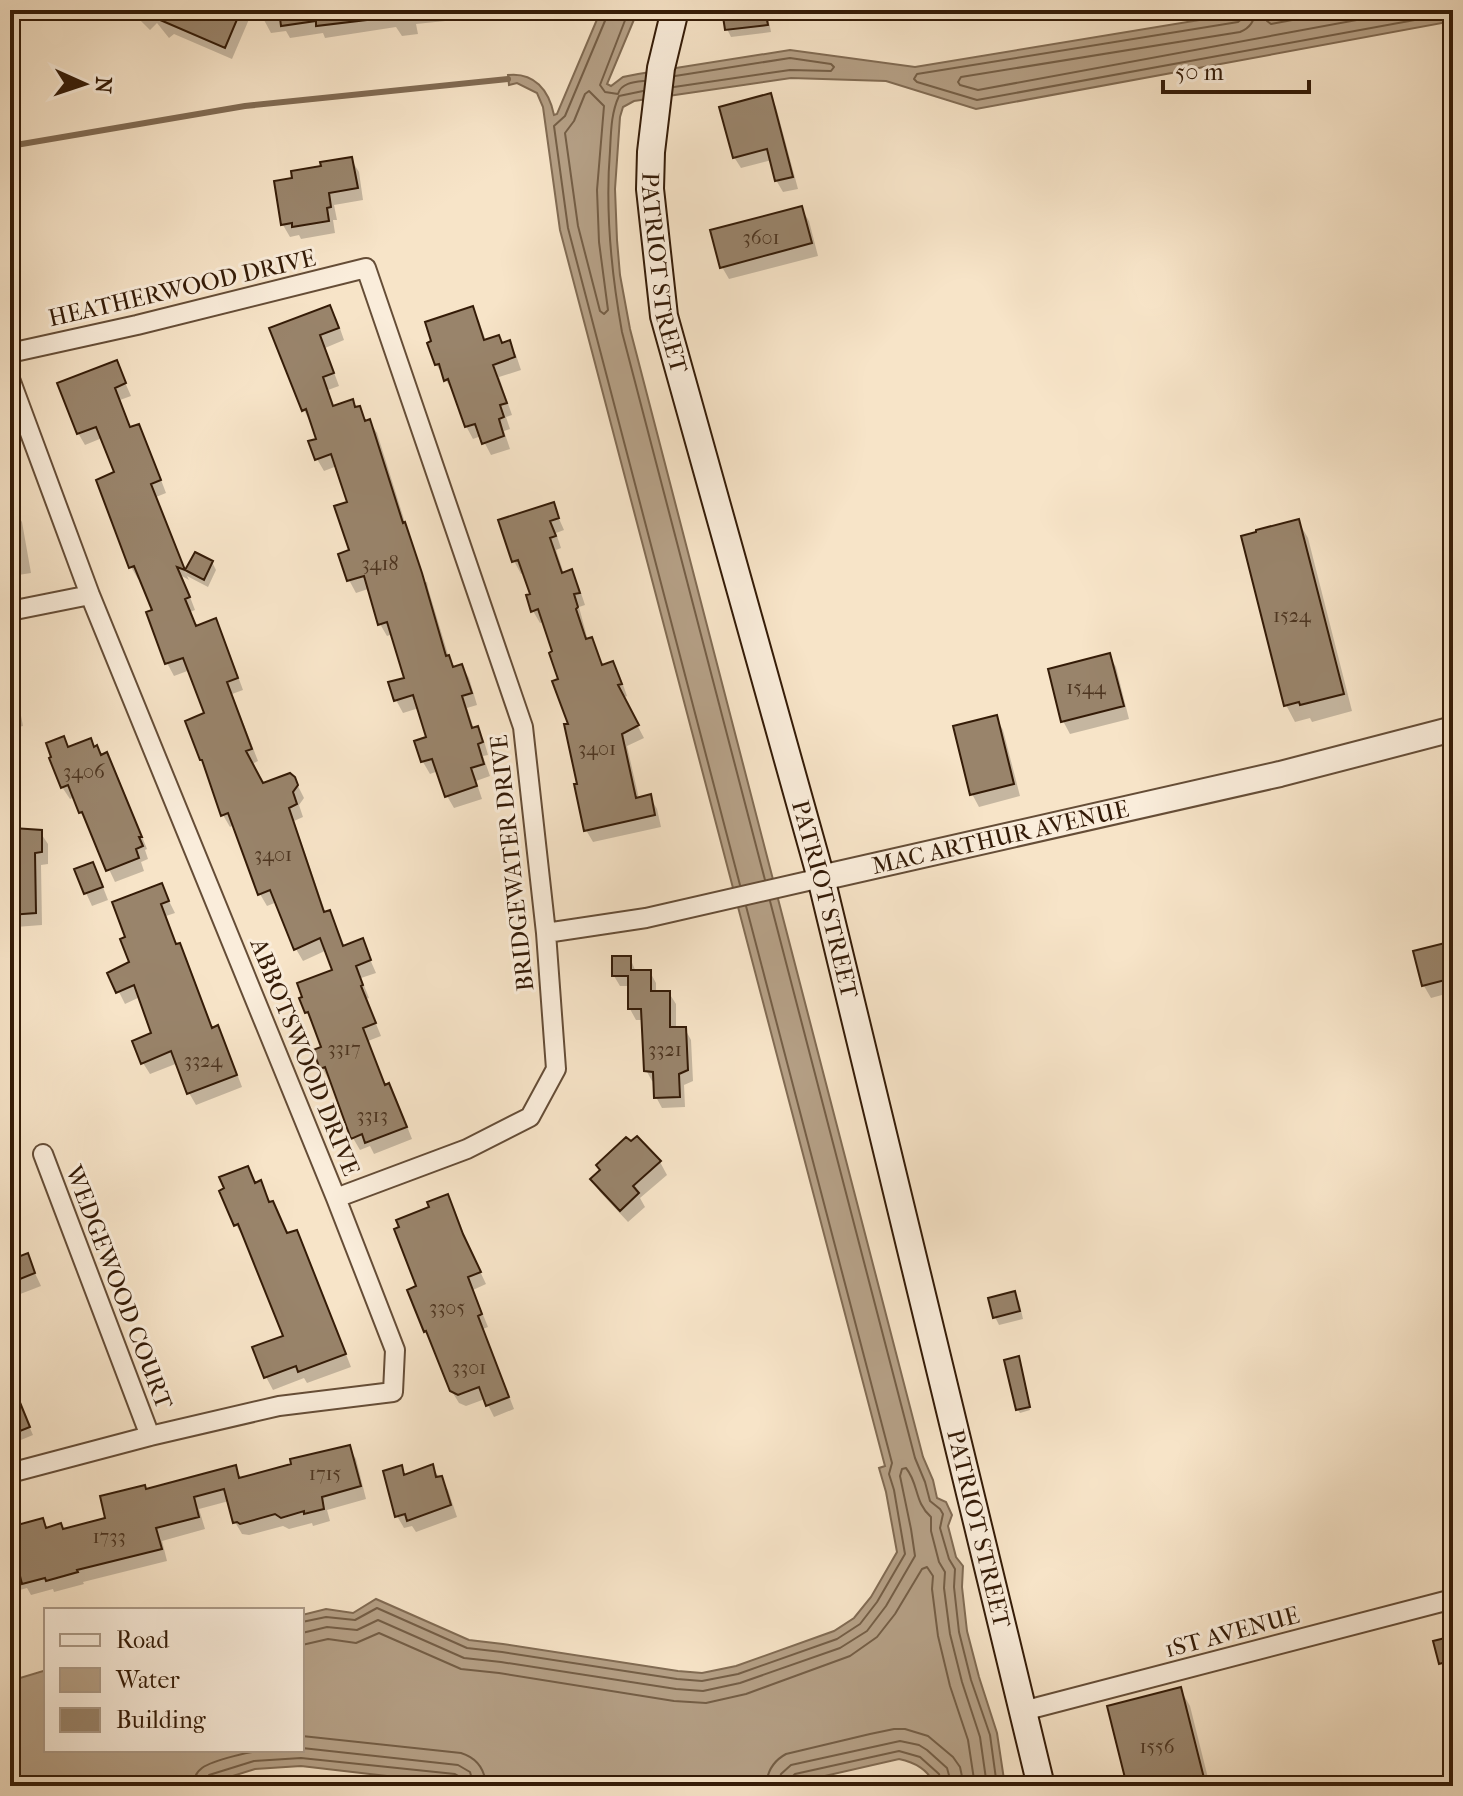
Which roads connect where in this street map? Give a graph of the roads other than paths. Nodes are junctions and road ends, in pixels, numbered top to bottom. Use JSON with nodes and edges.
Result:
{"nodes":[{"id":1,"x":675,"y":10,"type":"edge"},
{"id":2,"x":366,"y":268,"type":"joint"},
{"id":3,"x":10,"y":353,"type":"edge"},
{"id":4,"x":10,"y":379,"type":"edge"},
{"id":5,"x":90,"y":595,"type":"junction"},
{"id":6,"x":10,"y":611,"type":"edge"},
{"id":7,"x":1453,"y":729,"type":"edge"},
{"id":8,"x":821,"y":878,"type":"junction"},
{"id":9,"x":546,"y":933,"type":"junction"},
{"id":10,"x":43,"y":1154,"type":"dead end"},
{"id":11,"x":336,"y":1198,"type":"junction"},
{"id":12,"x":150,"y":1436,"type":"junction"},
{"id":13,"x":10,"y":1473,"type":"edge"},
{"id":14,"x":1453,"y":1599,"type":"edge"},
{"id":15,"x":1023,"y":1711,"type":"junction"},
{"id":16,"x":1041,"y":1786,"type":"edge"}],
"edges":[{"from":1,"to":8,"type":"main road","name":"PATRIOT STREET"},
{"from":2,"to":3,"type":"street","name":"HEATHERWOOD DRIVE"},
{"from":2,"to":9,"type":"street","name":"BRIDGEWATER DRIVE"},
{"from":4,"to":5,"type":"street","name":"ABBOTSWOOD DRIVE"},
{"from":5,"to":6,"type":"street"},
{"from":5,"to":11,"type":"street","name":"ABBOTSWOOD DRIVE"},
{"from":7,"to":8,"type":"street","name":"MAC ARTHUR AVENUE"},
{"from":8,"to":9,"type":"street","name":"MAC ARTHUR AVENUE"},
{"from":8,"to":15,"type":"main road","name":"PATRIOT STREET"},
{"from":9,"to":11,"type":"street","name":"BRIDGEWATER DRIVE"},
{"from":10,"to":12,"type":"street","name":"WEDGEWOOD COURT"},
{"from":11,"to":12,"type":"street","name":"ABBOTSWOOD DRIVE"},
{"from":12,"to":13,"type":"street","name":"ABBOTSWOOD DRIVE"},
{"from":14,"to":15,"type":"street","name":"1ST AVENUE"},
{"from":15,"to":16,"type":"main road","name":"PATRIOT STREET"}]}
